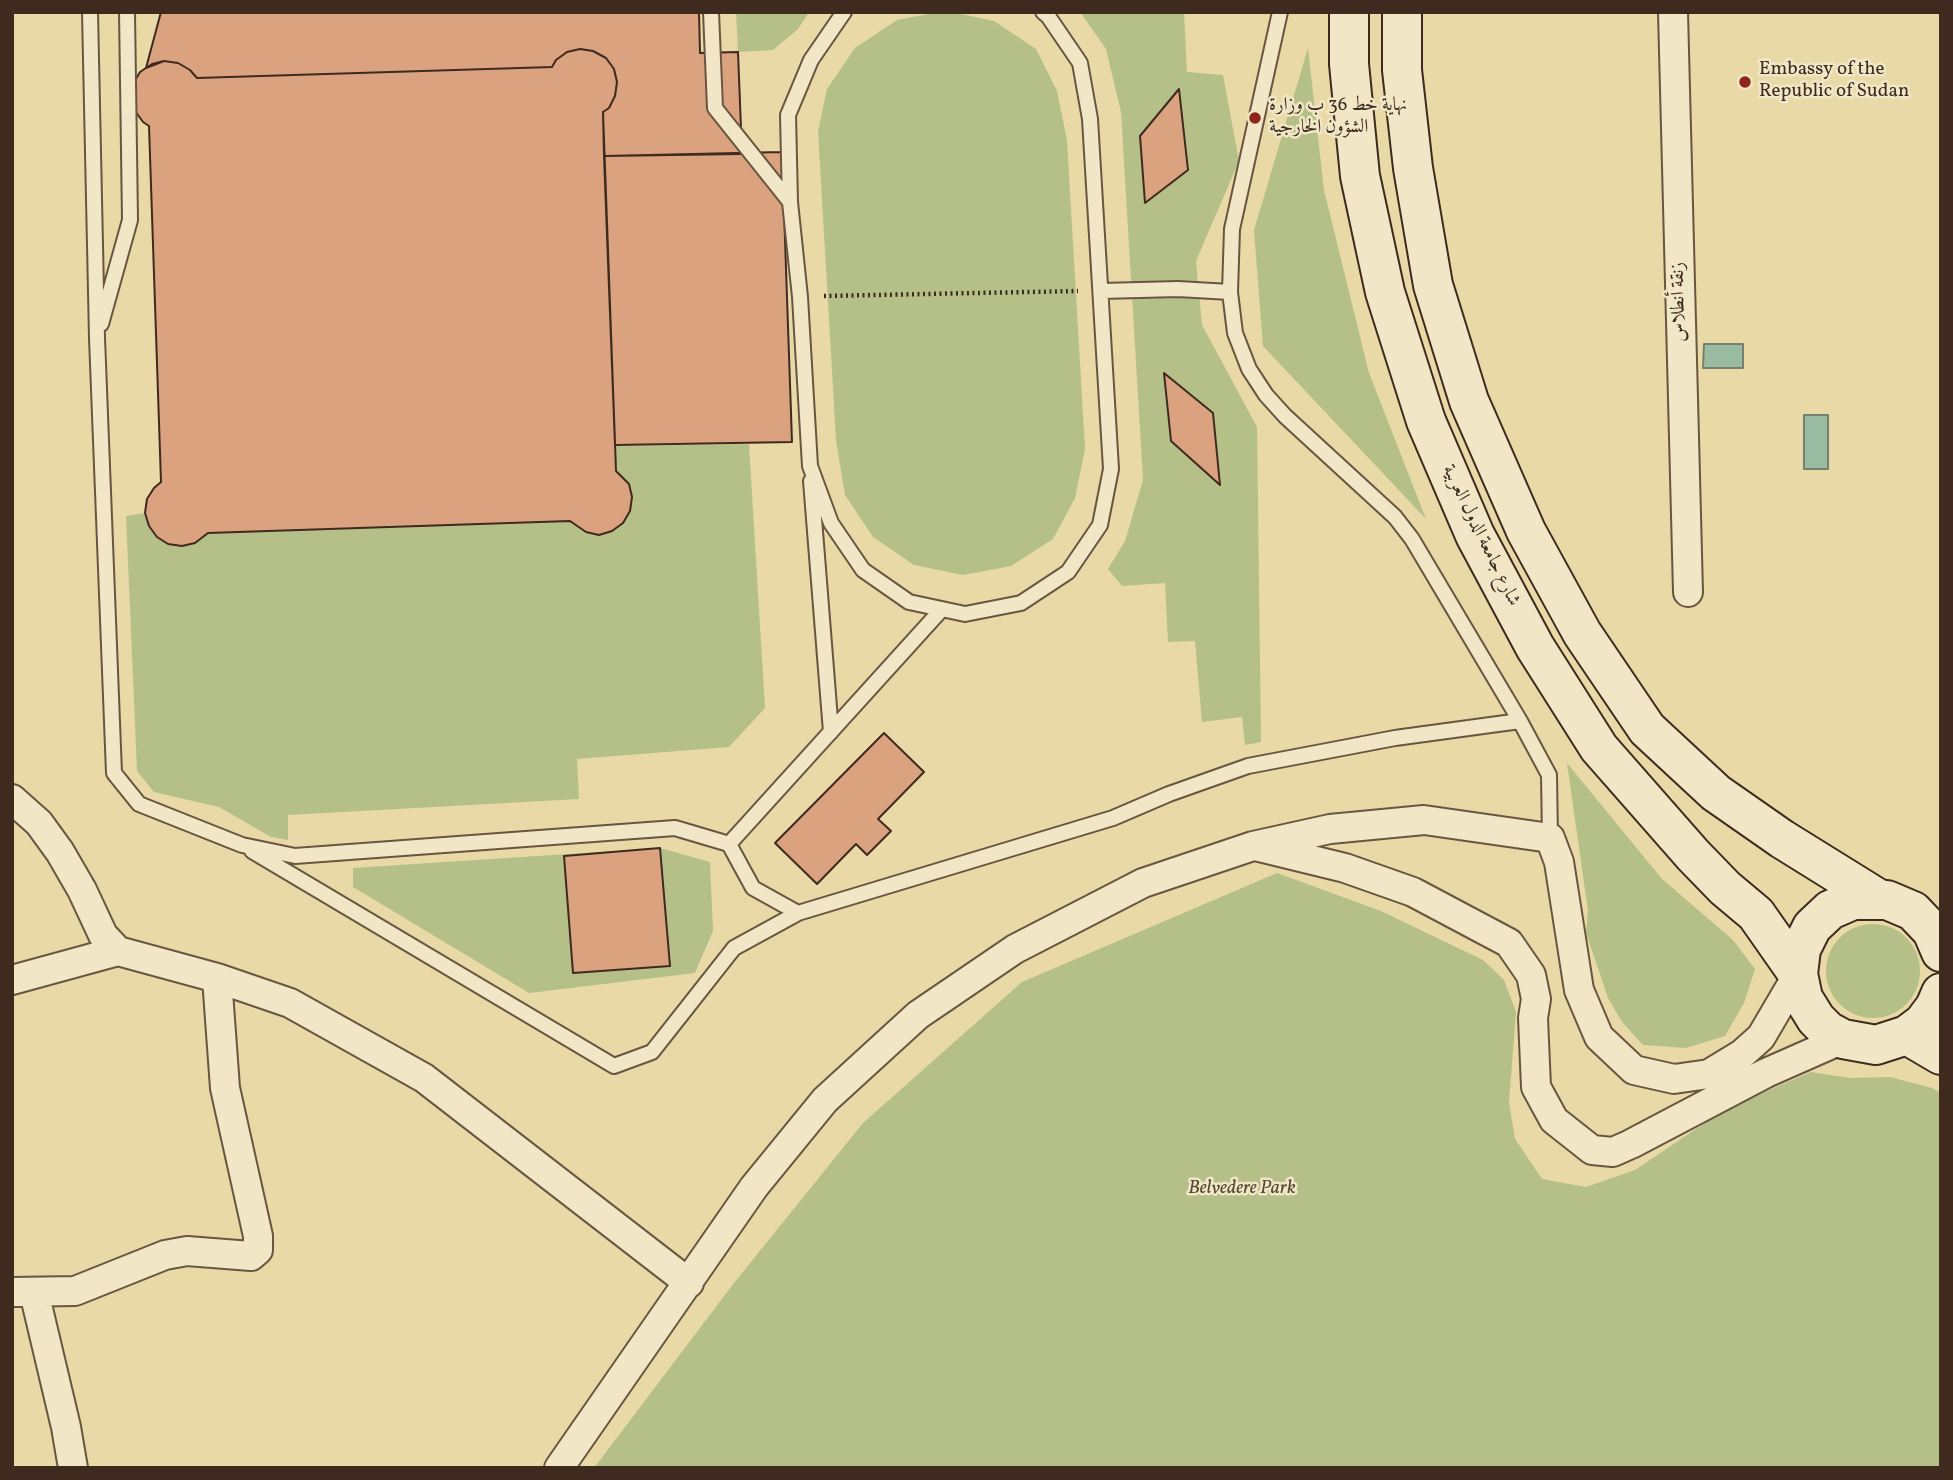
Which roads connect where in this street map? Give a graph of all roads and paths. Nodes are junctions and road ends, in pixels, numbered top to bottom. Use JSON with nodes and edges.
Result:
{"nodes":[{"id":1,"x":90,"y":12,"type":"edge"},
{"id":2,"x":127,"y":12,"type":"edge"},
{"id":3,"x":711,"y":12,"type":"edge"},
{"id":4,"x":844,"y":12,"type":"edge"},
{"id":5,"x":1043,"y":12,"type":"edge"},
{"id":6,"x":1280,"y":12,"type":"edge"},
{"id":7,"x":1349,"y":12,"type":"edge"},
{"id":8,"x":1402,"y":12,"type":"edge"},
{"id":9,"x":1673,"y":12,"type":"edge"},
{"id":10,"x":790,"y":202,"type":"junction"},
{"id":11,"x":1101,"y":291,"type":"junction"},
{"id":12,"x":1230,"y":292,"type":"junction"},
{"id":13,"x":800,"y":297,"type":"junction"},
{"id":14,"x":97,"y":338,"type":"junction"},
{"id":15,"x":810,"y":466,"type":"junction"},
{"id":16,"x":1688,"y":592,"type":"dead end"},
{"id":17,"x":942,"y":609,"type":"junction"},
{"id":18,"x":1520,"y":721,"type":"junction"},
{"id":19,"x":831,"y":732,"type":"junction"},
{"id":20,"x":12,"y":799,"type":"edge"},
{"id":21,"x":1550,"y":838,"type":"junction"},
{"id":22,"x":729,"y":844,"type":"junction"},
{"id":23,"x":242,"y":845,"type":"junction"},
{"id":24,"x":1253,"y":846,"type":"junction"},
{"id":25,"x":1877,"y":898,"type":"junction"},
{"id":26,"x":798,"y":913,"type":"junction"},
{"id":27,"x":118,"y":951,"type":"junction"},
{"id":28,"x":1941,"y":952,"type":"edge"},
{"id":29,"x":1798,"y":974,"type":"junction"},
{"id":30,"x":217,"y":978,"type":"junction"},
{"id":31,"x":12,"y":981,"type":"edge"},
{"id":32,"x":1941,"y":993,"type":"edge"},
{"id":33,"x":1908,"y":1035,"type":"junction"},
{"id":34,"x":1843,"y":1039,"type":"junction"},
{"id":35,"x":1941,"y":1055,"type":"edge"},
{"id":36,"x":689,"y":1283,"type":"junction"},
{"id":37,"x":23,"y":1292,"type":"edge"},
{"id":38,"x":73,"y":1468,"type":"edge"},
{"id":39,"x":559,"y":1468,"type":"edge"}],
"edges":[{"from":1,"to":14,"type":"lane"},
{"from":2,"to":14,"type":"lane"},
{"from":3,"to":10,"type":"lane"},
{"from":4,"to":10,"type":"lane"},
{"from":5,"to":11,"type":"lane"},
{"from":6,"to":12,"type":"lane"},
{"from":7,"to":29,"type":"street","name":"شارع جامعة الدول العربية"},
{"from":8,"to":25,"type":"street"},
{"from":9,"to":16,"type":"street","name":"زنقة أنطلاس"},
{"from":10,"to":13,"type":"lane"},
{"from":11,"to":12,"type":"lane"},
{"from":11,"to":13,"type":"path"},
{"from":11,"to":17,"type":"lane"},
{"from":12,"to":18,"type":"lane"},
{"from":13,"to":15,"type":"lane"},
{"from":14,"to":23,"type":"lane"},
{"from":15,"to":17,"type":"lane"},
{"from":15,"to":19,"type":"lane"},
{"from":17,"to":19,"type":"lane"},
{"from":18,"to":21,"type":"lane"},
{"from":18,"to":26,"type":"lane"},
{"from":19,"to":22,"type":"lane"},
{"from":20,"to":27,"type":"street"},
{"from":21,"to":24,"type":"street"},
{"from":21,"to":29,"type":"street"},
{"from":22,"to":23,"type":"lane"},
{"from":22,"to":26,"type":"lane"},
{"from":23,"to":26,"type":"lane"},
{"from":24,"to":34,"type":"street"},
{"from":24,"to":36,"type":"street"},
{"from":25,"to":28,"type":"street"},
{"from":25,"to":29,"type":"street"},
{"from":27,"to":30,"type":"street"},
{"from":27,"to":31,"type":"street"},
{"from":29,"to":34,"type":"street","name":"شارع جامعة الدول العربية"},
{"from":30,"to":36,"type":"street"},
{"from":30,"to":37,"type":"street"},
{"from":32,"to":33,"type":"street","name":"شارع جامعة الدول العربية"},
{"from":33,"to":34,"type":"street","name":"شارع جامعة الدول العربية"},
{"from":33,"to":35,"type":"street"},
{"from":36,"to":39,"type":"street"},
{"from":37,"to":38,"type":"street"}]}
